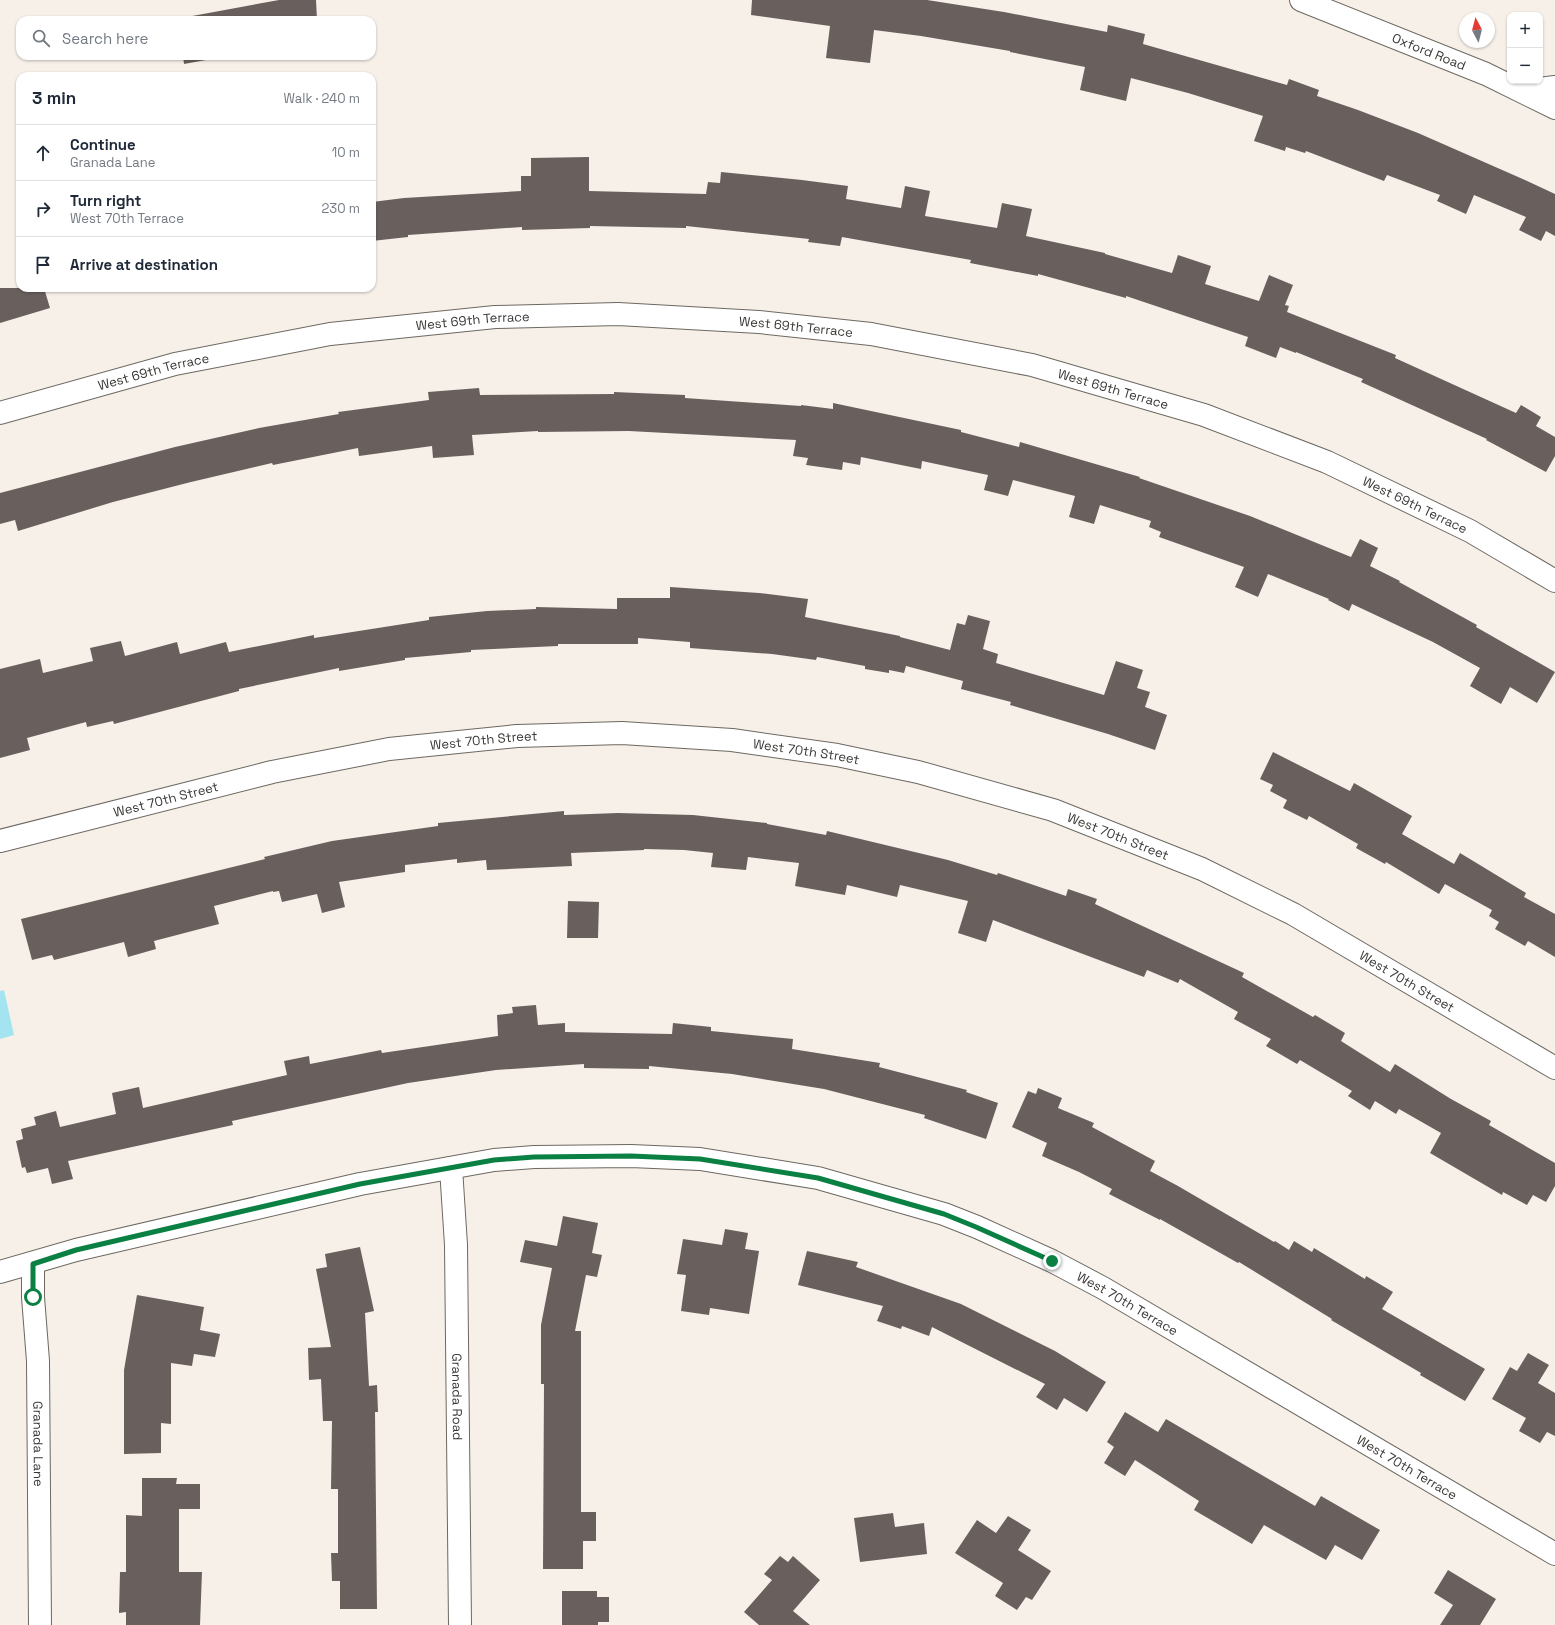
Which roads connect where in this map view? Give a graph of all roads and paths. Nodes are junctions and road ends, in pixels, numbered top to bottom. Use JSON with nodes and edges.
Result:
{"nodes":[{"id":1,"x":1301,"y":0,"type":"edge"},
{"id":2,"x":1555,"y":87,"type":"edge"},
{"id":3,"x":1522,"y":91,"type":"junction"},
{"id":4,"x":1555,"y":108,"type":"edge"},
{"id":5,"x":0,"y":413,"type":"edge"},
{"id":6,"x":1555,"y":581,"type":"edge"},
{"id":7,"x":0,"y":841,"type":"edge"},
{"id":8,"x":1555,"y":1068,"type":"edge"},
{"id":9,"x":450,"y":1168,"type":"junction"},
{"id":10,"x":33,"y":1264,"type":"junction"},
{"id":11,"x":0,"y":1272,"type":"edge"},
{"id":12,"x":1555,"y":1554,"type":"edge"},
{"id":13,"x":40,"y":1625,"type":"edge"},
{"id":14,"x":460,"y":1625,"type":"edge"}],
"edges":[{"from":1,"to":3,"type":"street","name":"Oxford Road"},
{"from":2,"to":3,"type":"street"},
{"from":3,"to":4,"type":"street","name":"Oxford Road"},
{"from":5,"to":6,"type":"street","name":"West 69th Terrace"},
{"from":7,"to":8,"type":"street","name":"West 70th Street"},
{"from":9,"to":10,"type":"street","name":"West 70th Terrace"},
{"from":9,"to":12,"type":"street","name":"West 70th Terrace"},
{"from":9,"to":14,"type":"street","name":"Granada Road"},
{"from":10,"to":11,"type":"street","name":"West 70th Terrace"},
{"from":10,"to":13,"type":"street","name":"Granada Lane"}]}
